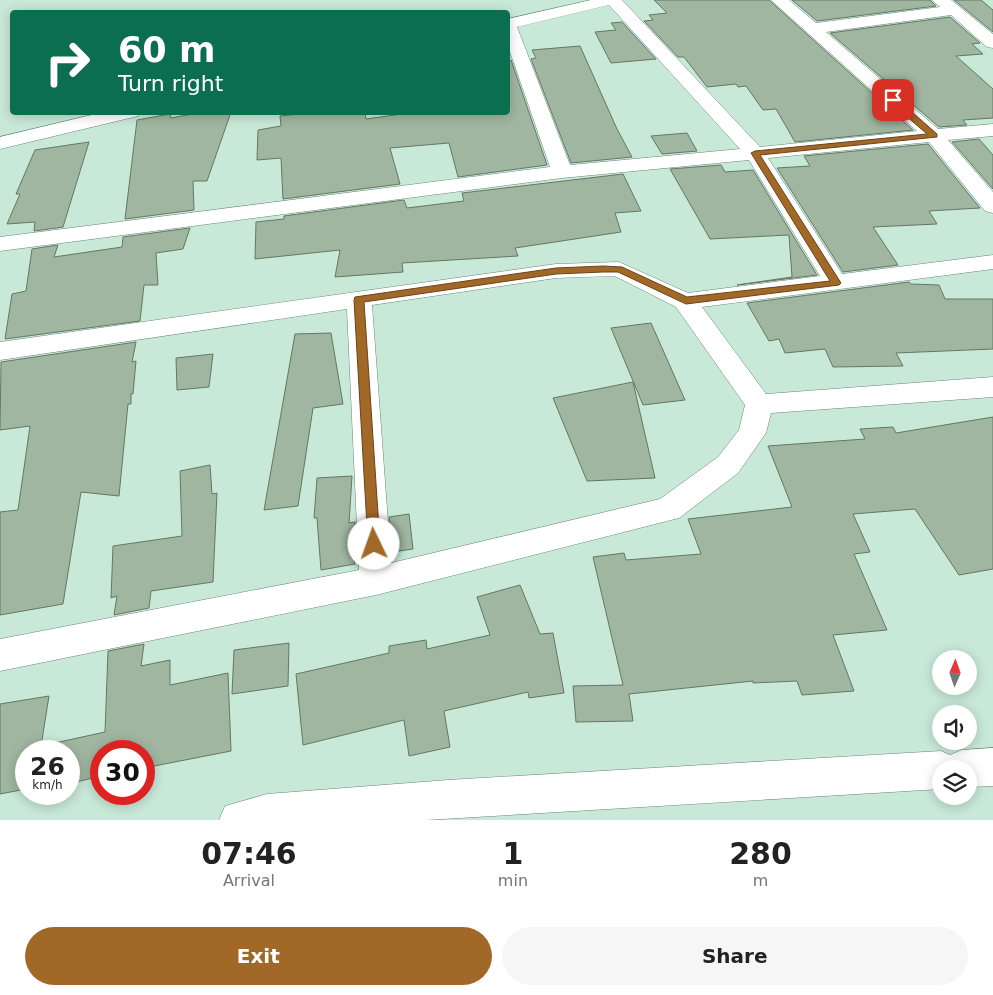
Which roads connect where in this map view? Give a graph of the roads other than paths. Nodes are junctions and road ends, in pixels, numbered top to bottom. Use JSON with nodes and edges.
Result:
{"nodes":[{"id":1,"x":613,"y":0,"type":"edge"},
{"id":2,"x":779,"y":0,"type":"edge"},
{"id":3,"x":940,"y":0,"type":"edge"},
{"id":4,"x":955,"y":10,"type":"junction"},
{"id":5,"x":510,"y":24,"type":"edge"},
{"id":6,"x":510,"y":29,"type":"edge"},
{"id":7,"x":811,"y":29,"type":"junction"},
{"id":8,"x":993,"y":43,"type":"edge"},
{"id":9,"x":118,"y":115,"type":"edge"},
{"id":10,"x":993,"y":130,"type":"edge"},
{"id":11,"x":934,"y":136,"type":"junction"},
{"id":12,"x":0,"y":143,"type":"edge"},
{"id":13,"x":755,"y":153,"type":"junction"},
{"id":14,"x":562,"y":172,"type":"junction"},
{"id":15,"x":993,"y":206,"type":"edge"},
{"id":16,"x":0,"y":244,"type":"edge"},
{"id":17,"x":993,"y":262,"type":"edge"},
{"id":18,"x":836,"y":283,"type":"junction"},
{"id":19,"x":359,"y":300,"type":"junction"},
{"id":20,"x":686,"y":301,"type":"junction"},
{"id":21,"x":0,"y":351,"type":"edge"},
{"id":22,"x":993,"y":387,"type":"edge"},
{"id":23,"x":759,"y":404,"type":"junction"},
{"id":24,"x":376,"y":581,"type":"junction"},
{"id":25,"x":0,"y":656,"type":"edge"},
{"id":26,"x":993,"y":767,"type":"edge"},
{"id":27,"x":977,"y":768,"type":"edge"},
{"id":28,"x":932,"y":771,"type":"edge"},
{"id":29,"x":447,"y":809,"type":"edge"},
{"id":30,"x":239,"y":820,"type":"edge"}],
"edges":[{"from":1,"to":5,"type":"street"},
{"from":1,"to":13,"type":"street"},
{"from":2,"to":7,"type":"street"},
{"from":3,"to":4,"type":"street"},
{"from":4,"to":7,"type":"street"},
{"from":4,"to":8,"type":"street"},
{"from":6,"to":14,"type":"street"},
{"from":7,"to":11,"type":"street"},
{"from":9,"to":12,"type":"street"},
{"from":10,"to":11,"type":"street"},
{"from":11,"to":13,"type":"street"},
{"from":11,"to":15,"type":"street"},
{"from":13,"to":14,"type":"street"},
{"from":13,"to":18,"type":"street"},
{"from":14,"to":16,"type":"street"},
{"from":17,"to":18,"type":"street"},
{"from":18,"to":20,"type":"street"},
{"from":19,"to":20,"type":"street"},
{"from":19,"to":21,"type":"street"},
{"from":19,"to":24,"type":"street"},
{"from":20,"to":23,"type":"street"},
{"from":22,"to":23,"type":"street"},
{"from":23,"to":24,"type":"street"},
{"from":24,"to":25,"type":"street"},
{"from":26,"to":27,"type":"street"},
{"from":28,"to":29,"type":"street"},
{"from":29,"to":30,"type":"street"}]}
